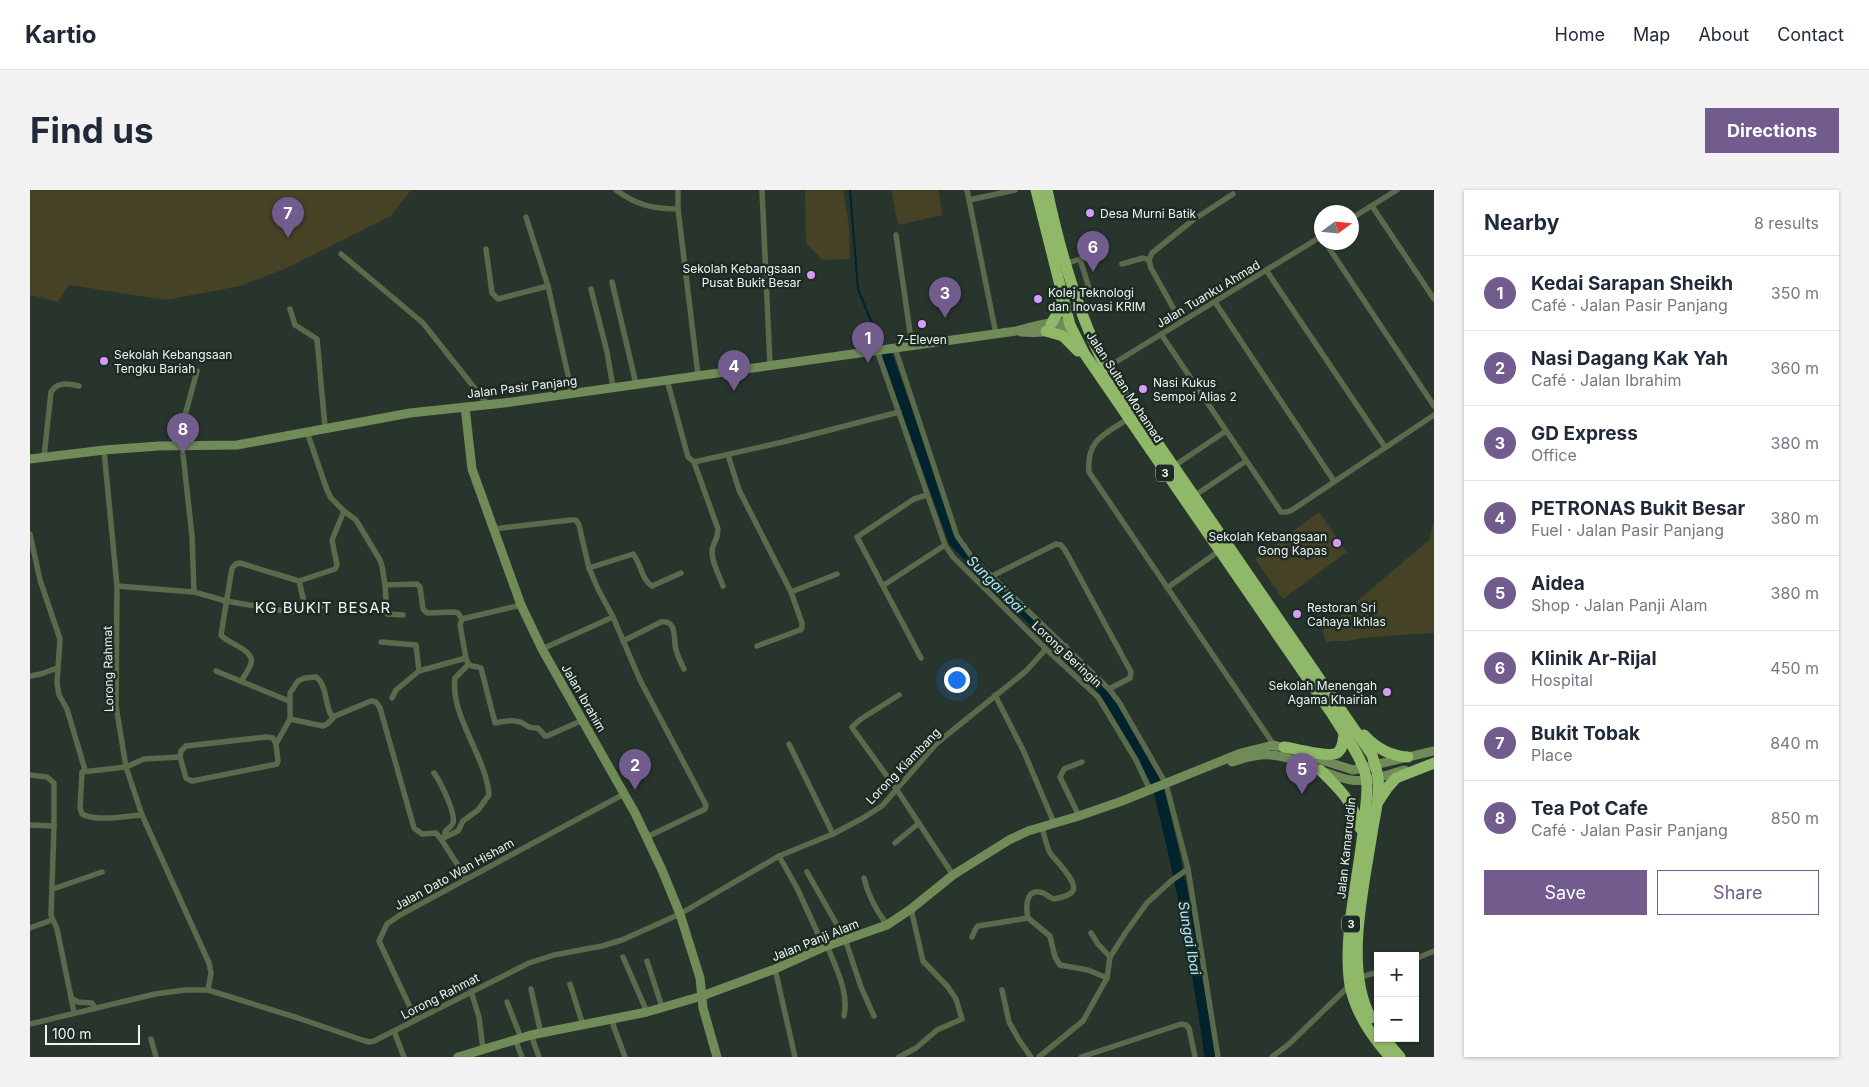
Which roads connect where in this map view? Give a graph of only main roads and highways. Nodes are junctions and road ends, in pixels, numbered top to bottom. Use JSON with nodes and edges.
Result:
{"nodes":[{"id":1,"x":1036,"y":190,"type":"edge"},
{"id":2,"x":1047,"y":190,"type":"edge"},
{"id":3,"x":1065,"y":264,"type":"junction"},
{"id":4,"x":1061,"y":294,"type":"junction"},
{"id":5,"x":1070,"y":324,"type":"junction"},
{"id":6,"x":1049,"y":327,"type":"junction"},
{"id":7,"x":1106,"y":368,"type":"junction"},
{"id":8,"x":1106,"y":386,"type":"junction"},
{"id":9,"x":464,"y":407,"type":"junction"},
{"id":10,"x":30,"y":459,"type":"edge"},
{"id":11,"x":1335,"y":701,"type":"junction"},
{"id":12,"x":1344,"y":734,"type":"junction"},
{"id":13,"x":1278,"y":749,"type":"junction"},
{"id":14,"x":1434,"y":751,"type":"edge"},
{"id":15,"x":1408,"y":757,"type":"junction"},
{"id":16,"x":1434,"y":763,"type":"edge"},
{"id":17,"x":1370,"y":767,"type":"junction"},
{"id":18,"x":1320,"y":770,"type":"junction"},
{"id":19,"x":1372,"y":778,"type":"junction"},
{"id":20,"x":1377,"y":803,"type":"junction"},
{"id":21,"x":1362,"y":850,"type":"junction"},
{"id":22,"x":1354,"y":982,"type":"junction"},
{"id":23,"x":702,"y":996,"type":"junction"},
{"id":24,"x":1374,"y":1024,"type":"edge"},
{"id":25,"x":1387,"y":1042,"type":"edge"},
{"id":26,"x":458,"y":1057,"type":"edge"},
{"id":27,"x":717,"y":1057,"type":"edge"},
{"id":28,"x":1390,"y":1057,"type":"edge"},
{"id":29,"x":1400,"y":1057,"type":"edge"}],
"edges":[{"from":1,"to":4,"type":"highway","name":"Jalan Sultan Mohamad","number":"3"},
{"from":2,"to":3,"type":"highway","name":"Jalan Sultan Mohamad","number":"3"},
{"from":3,"to":5,"type":"highway"},
{"from":3,"to":7,"type":"highway","name":"Jalan Sultan Mohamad","number":"3"},
{"from":4,"to":5,"type":"highway","name":"Jalan Sultan Mohamad","number":"3"},
{"from":4,"to":6,"type":"highway"},
{"from":5,"to":6,"type":"main road","name":"Jalan Pasir Panjang"},
{"from":5,"to":7,"type":"highway"},
{"from":5,"to":8,"type":"highway","name":"Jalan Sultan Mohamad","number":"3"},
{"from":6,"to":8,"type":"highway"},
{"from":6,"to":9,"type":"main road","name":"Jalan Pasir Panjang"},
{"from":7,"to":11,"type":"highway","name":"Jalan Sultan Mohamad","number":"3"},
{"from":8,"to":12,"type":"highway","name":"Jalan Sultan Mohamad","number":"3"},
{"from":9,"to":10,"type":"main road","name":"Jalan Pasir Panjang"},
{"from":9,"to":23,"type":"main road","name":"Jalan Ibrahim"},
{"from":11,"to":15,"type":"highway"},
{"from":11,"to":17,"type":"highway","name":"Jalan Sultan Mohamad","number":"3"},
{"from":12,"to":13,"type":"highway"},
{"from":12,"to":17,"type":"highway","name":"Jalan Sultan Mohamad","number":"3"},
{"from":13,"to":17,"type":"main road"},
{"from":13,"to":18,"type":"main road"},
{"from":13,"to":23,"type":"main road","name":"Jalan Panji Alam"},
{"from":14,"to":15,"type":"main road"},
{"from":15,"to":17,"type":"main road"},
{"from":16,"to":19,"type":"main road"},
{"from":16,"to":20,"type":"highway"},
{"from":17,"to":19,"type":"highway","name":"Jalan Kamaruddin","number":"3"},
{"from":18,"to":19,"type":"main road"},
{"from":18,"to":21,"type":"highway"},
{"from":19,"to":20,"type":"highway","name":"Jalan Kamaruddin","number":"3"},
{"from":19,"to":21,"type":"highway","name":"Jalan Kamaruddin","number":"3"},
{"from":20,"to":22,"type":"highway","name":"Jalan Kamaruddin","number":"3"},
{"from":21,"to":22,"type":"highway","name":"Jalan Kamaruddin","number":"3"},
{"from":22,"to":24,"type":"highway","name":"Jalan Kamaruddin","number":"3"},
{"from":22,"to":28,"type":"highway","name":"Jalan Kamaruddin","number":"3"},
{"from":23,"to":26,"type":"main road","name":"Jalan Panji Alam"},
{"from":23,"to":27,"type":"main road","name":"Jalan Ibrahim"},
{"from":25,"to":29,"type":"highway"}]}
